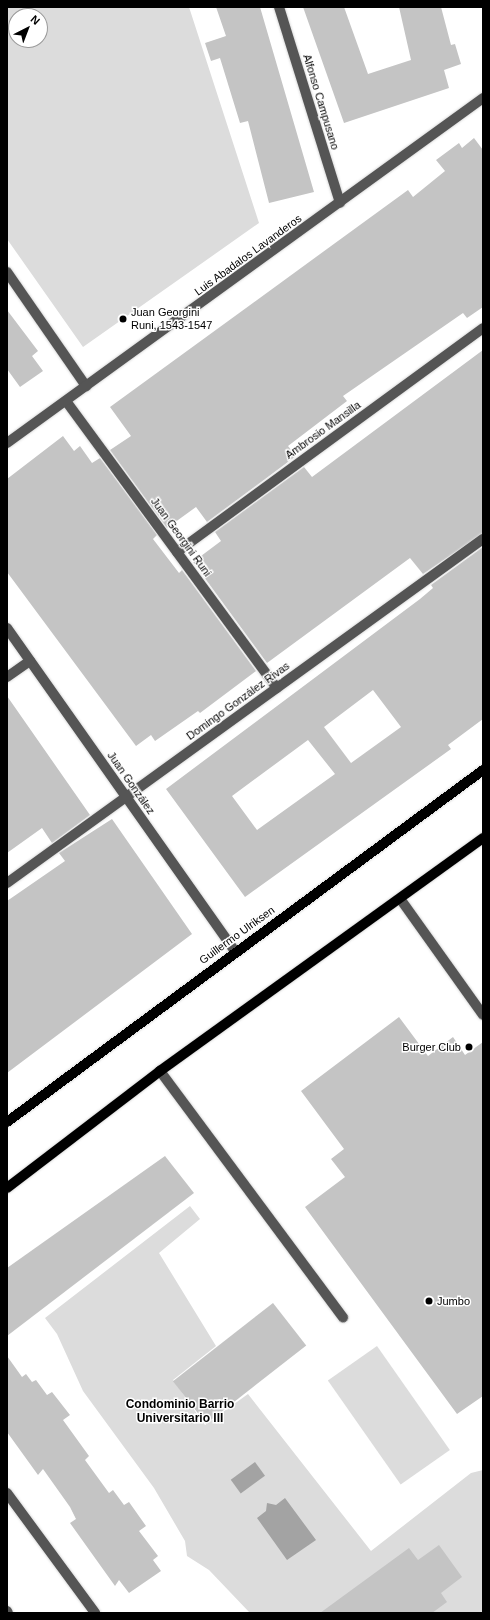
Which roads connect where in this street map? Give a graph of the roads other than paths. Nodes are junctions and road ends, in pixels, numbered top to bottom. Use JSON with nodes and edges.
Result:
{"nodes":[{"id":1,"x":279,"y":7,"type":"edge"},
{"id":2,"x":483,"y":98,"type":"edge"},
{"id":3,"x":340,"y":203,"type":"junction"},
{"id":4,"x":7,"y":272,"type":"edge"},
{"id":5,"x":483,"y":328,"type":"edge"},
{"id":6,"x":86,"y":386,"type":"junction"},
{"id":7,"x":66,"y":401,"type":"junction"},
{"id":8,"x":7,"y":443,"type":"edge"},
{"id":9,"x":483,"y":539,"type":"edge"},
{"id":10,"x":177,"y":552,"type":"junction"},
{"id":11,"x":7,"y":628,"type":"edge"},
{"id":12,"x":30,"y":661,"type":"junction"},
{"id":13,"x":7,"y":677,"type":"edge"},
{"id":14,"x":277,"y":688,"type":"junction"},
{"id":15,"x":483,"y":770,"type":"edge"},
{"id":16,"x":126,"y":797,"type":"junction"},
{"id":17,"x":483,"y":838,"type":"edge"},
{"id":18,"x":7,"y":883,"type":"edge"},
{"id":19,"x":401,"y":900,"type":"junction"},
{"id":20,"x":235,"y":951,"type":"junction"},
{"id":21,"x":483,"y":1015,"type":"edge"},
{"id":22,"x":160,"y":1071,"type":"junction"},
{"id":23,"x":7,"y":1122,"type":"edge"},
{"id":24,"x":7,"y":1188,"type":"edge"},
{"id":25,"x":343,"y":1317,"type":"dead end"},
{"id":26,"x":7,"y":1493,"type":"edge"},
{"id":27,"x":95,"y":1613,"type":"edge"}],
"edges":[{"from":1,"to":3,"type":"street","name":"Alfonso Campusano"},
{"from":2,"to":3,"type":"street","name":"Luis Abadalos Lavanderos"},
{"from":3,"to":6,"type":"street","name":"Luis Abadalos Lavanderos"},
{"from":4,"to":6,"type":"street"},
{"from":5,"to":10,"type":"street","name":"Ambrosio Mansilla"},
{"from":6,"to":7,"type":"street","name":"Luis Abadalos Lavanderos"},
{"from":7,"to":8,"type":"street","name":"Luis Abadalos Lavanderos"},
{"from":7,"to":10,"type":"street","name":"Juan Georgini Runi"},
{"from":9,"to":14,"type":"street","name":"Domingo González Rivas"},
{"from":10,"to":14,"type":"street","name":"Juan Georgini Runi"},
{"from":11,"to":12,"type":"street","name":"Juan González"},
{"from":12,"to":13,"type":"street"},
{"from":12,"to":16,"type":"street","name":"Juan González"},
{"from":14,"to":16,"type":"street","name":"Domingo González Rivas"},
{"from":15,"to":20,"type":"main road","name":"Guillermo Ulriksen"},
{"from":16,"to":18,"type":"street","name":"Domingo González Rivas"},
{"from":16,"to":20,"type":"street","name":"Juan González"},
{"from":17,"to":19,"type":"main road"},
{"from":19,"to":21,"type":"street"},
{"from":19,"to":22,"type":"main road"},
{"from":20,"to":23,"type":"main road","name":"Guillermo Ulriksen"},
{"from":22,"to":24,"type":"main road"},
{"from":22,"to":25,"type":"street"},
{"from":26,"to":27,"type":"street"}]}
